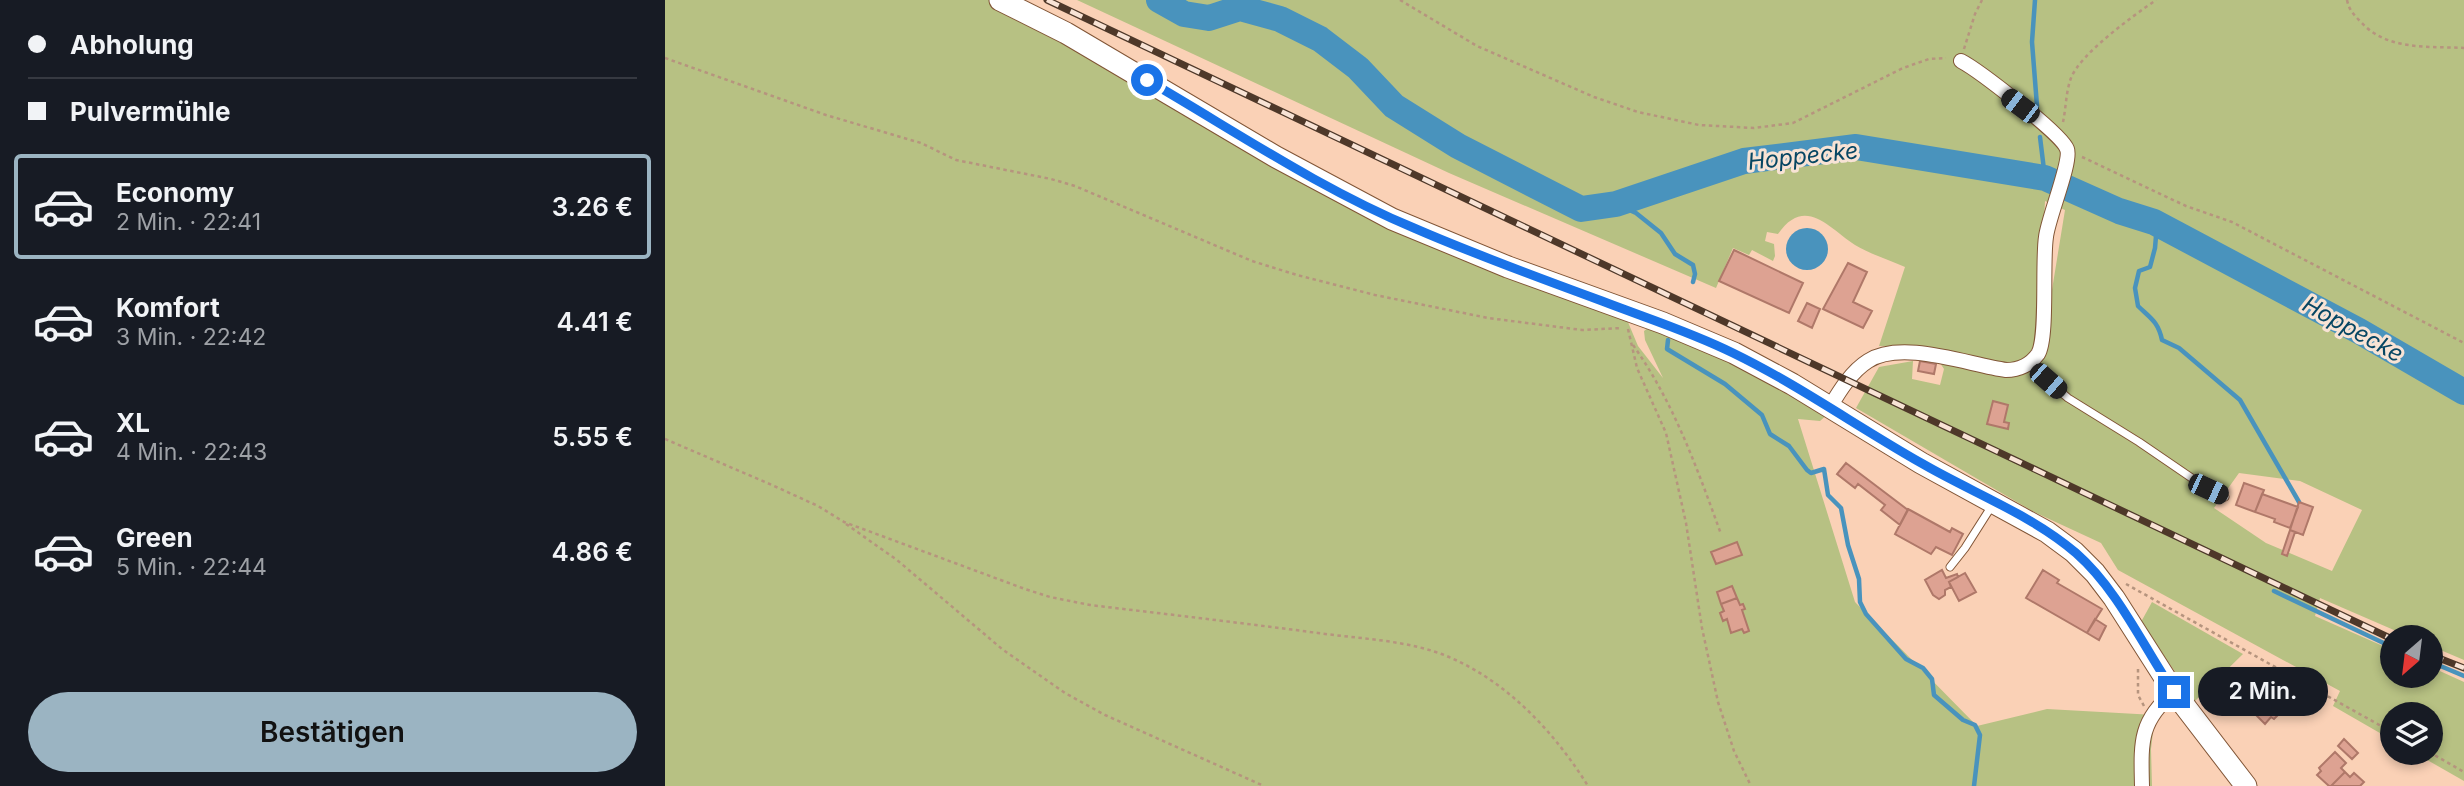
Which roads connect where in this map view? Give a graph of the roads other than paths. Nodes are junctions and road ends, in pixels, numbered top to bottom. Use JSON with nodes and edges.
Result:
{"nodes":[{"id":1,"x":1000,"y":0,"type":"edge"},
{"id":2,"x":1961,"y":61,"type":"road end"},
{"id":3,"x":2028,"y":364,"type":"junction"},
{"id":4,"x":1830,"y":407,"type":"junction"},
{"id":5,"x":2225,"y":497,"type":"dead end"},
{"id":6,"x":1994,"y":502,"type":"junction"},
{"id":7,"x":1950,"y":567,"type":"dead end"},
{"id":8,"x":2174,"y":692,"type":"junction"},
{"id":9,"x":2142,"y":786,"type":"edge"},
{"id":10,"x":2246,"y":786,"type":"edge"}],
"edges":[{"from":1,"to":4,"type":"main road"},
{"from":2,"to":3,"type":"street"},
{"from":3,"to":4,"type":"street"},
{"from":3,"to":5,"type":"lane"},
{"from":4,"to":6,"type":"main road"},
{"from":6,"to":7,"type":"lane"},
{"from":6,"to":8,"type":"main road"},
{"from":8,"to":9,"type":"street"},
{"from":8,"to":10,"type":"main road"}]}
